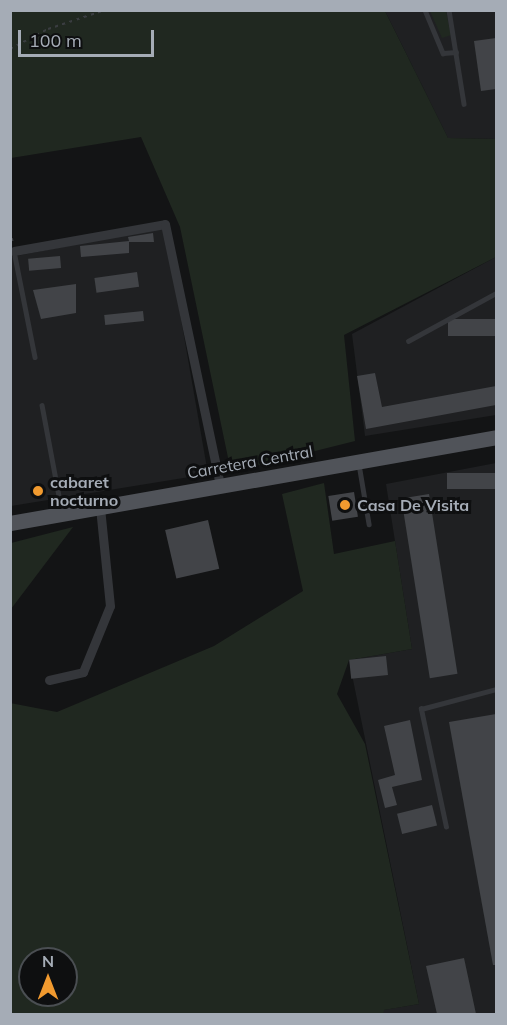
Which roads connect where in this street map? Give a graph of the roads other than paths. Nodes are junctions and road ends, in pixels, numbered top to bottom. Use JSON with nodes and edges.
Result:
{"nodes":[{"id":1,"x":424,"y":10,"type":"edge"},
{"id":2,"x":449,"y":10,"type":"edge"},
{"id":3,"x":456,"y":52,"type":"junction"},
{"id":4,"x":465,"y":104,"type":"dead end"},
{"id":5,"x":14,"y":251,"type":"joint"},
{"id":6,"x":496,"y":293,"type":"edge"},
{"id":7,"x":408,"y":341,"type":"dead end"},
{"id":8,"x":35,"y":357,"type":"dead end"},
{"id":9,"x":42,"y":405,"type":"dead end"},
{"id":10,"x":496,"y":437,"type":"edge"},
{"id":11,"x":358,"y":461,"type":"junction"},
{"id":12,"x":220,"y":486,"type":"junction"},
{"id":13,"x":100,"y":507,"type":"junction"},
{"id":14,"x":62,"y":514,"type":"junction"},
{"id":15,"x":10,"y":523,"type":"edge"},
{"id":16,"x":369,"y":524,"type":"dead end"},
{"id":17,"x":49,"y":680,"type":"dead end"},
{"id":18,"x":496,"y":689,"type":"edge"},
{"id":19,"x":446,"y":827,"type":"dead end"}],
"edges":[{"from":1,"to":3,"type":"lane"},
{"from":2,"to":3,"type":"lane"},
{"from":3,"to":4,"type":"lane"},
{"from":5,"to":8,"type":"lane"},
{"from":5,"to":12,"type":"street"},
{"from":6,"to":7,"type":"lane"},
{"from":9,"to":14,"type":"lane"},
{"from":10,"to":11,"type":"main road","name":"Carretera Central"},
{"from":11,"to":12,"type":"main road","name":"Carretera Central"},
{"from":11,"to":16,"type":"lane"},
{"from":12,"to":13,"type":"main road","name":"Carretera Central"},
{"from":13,"to":14,"type":"main road","name":"Carretera Central"},
{"from":13,"to":17,"type":"street"},
{"from":14,"to":15,"type":"main road","name":"Carretera Central"},
{"from":18,"to":19,"type":"lane"}]}
